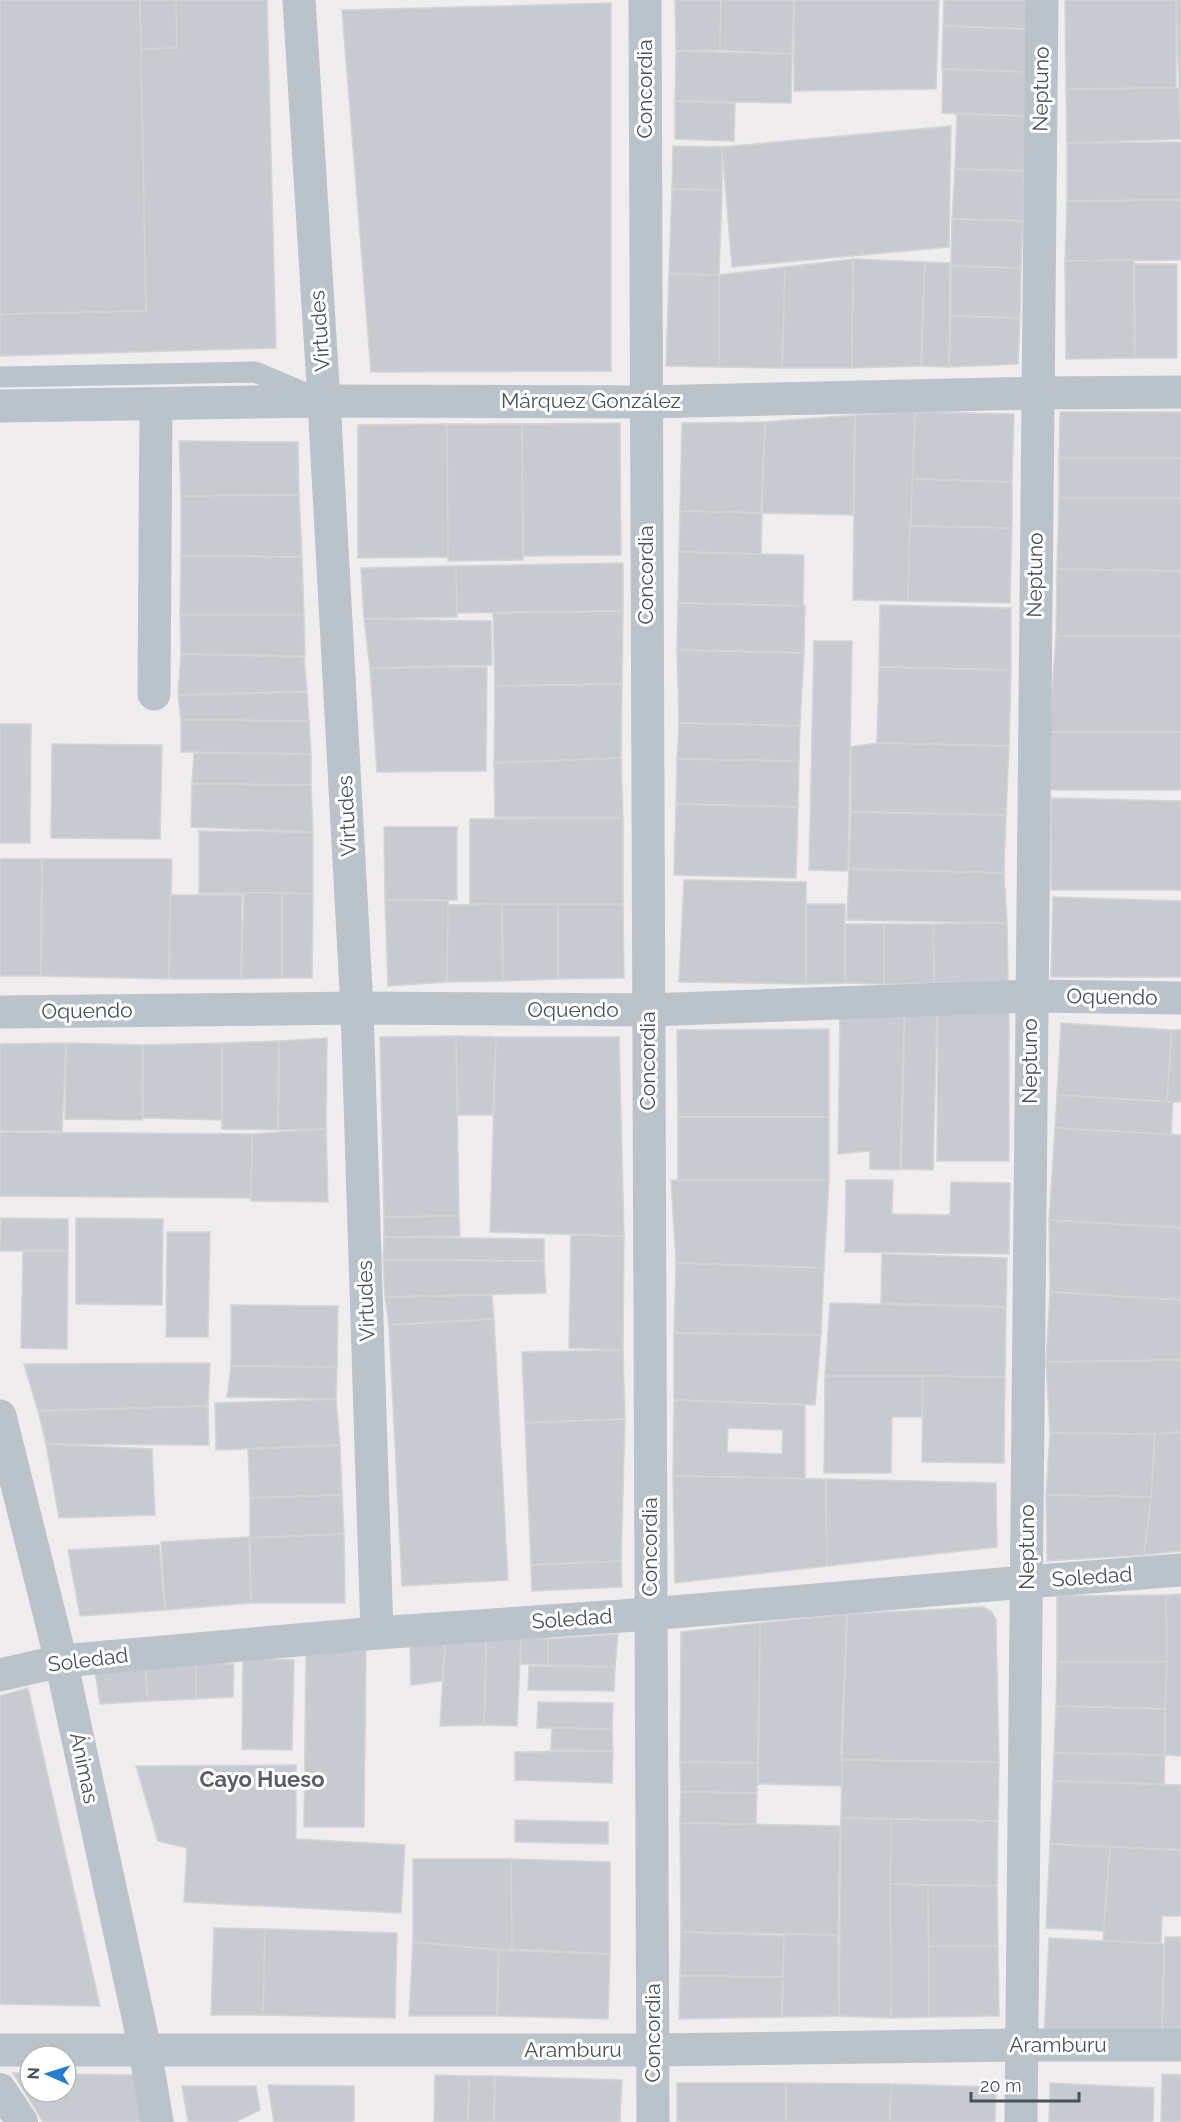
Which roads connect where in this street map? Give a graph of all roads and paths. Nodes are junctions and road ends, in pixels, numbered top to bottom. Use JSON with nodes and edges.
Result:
{"nodes":[{"id":1,"x":299,"y":0,"type":"edge"},
{"id":2,"x":645,"y":0,"type":"edge"},
{"id":3,"x":1042,"y":0,"type":"edge"},
{"id":4,"x":0,"y":377,"type":"edge"},
{"id":5,"x":1181,"y":392,"type":"edge"},
{"id":6,"x":1037,"y":393,"type":"junction"},
{"id":7,"x":324,"y":401,"type":"junction"},
{"id":8,"x":646,"y":402,"type":"junction"},
{"id":9,"x":156,"y":404,"type":"junction"},
{"id":10,"x":0,"y":406,"type":"edge"},
{"id":11,"x":154,"y":694,"type":"dead end"},
{"id":12,"x":1031,"y":996,"type":"junction"},
{"id":13,"x":1181,"y":998,"type":"edge"},
{"id":14,"x":357,"y":1008,"type":"junction"},
{"id":15,"x":647,"y":1010,"type":"junction"},
{"id":16,"x":0,"y":1012,"type":"edge"},
{"id":17,"x":0,"y":1416,"type":"edge"},
{"id":18,"x":1181,"y":1570,"type":"edge"},
{"id":19,"x":1026,"y":1582,"type":"junction"},
{"id":20,"x":650,"y":1614,"type":"junction"},
{"id":21,"x":377,"y":1632,"type":"junction"},
{"id":22,"x":61,"y":1661,"type":"junction"},
{"id":23,"x":0,"y":1675,"type":"edge"},
{"id":24,"x":1022,"y":2045,"type":"junction"},
{"id":25,"x":1181,"y":2045,"type":"edge"},
{"id":26,"x":145,"y":2049,"type":"junction"},
{"id":27,"x":0,"y":2050,"type":"edge"},
{"id":28,"x":653,"y":2050,"type":"junction"},
{"id":29,"x":0,"y":2089,"type":"edge"},
{"id":30,"x":22,"y":2122,"type":"edge"},
{"id":31,"x":157,"y":2122,"type":"edge"},
{"id":32,"x":653,"y":2122,"type":"edge"},
{"id":33,"x":1021,"y":2122,"type":"edge"}],
"edges":[{"from":1,"to":7,"type":"street","name":"Virtudes"},
{"from":2,"to":8,"type":"street","name":"Concordia"},
{"from":3,"to":6,"type":"street","name":"Neptuno"},
{"from":4,"to":7,"type":"lane"},
{"from":5,"to":6,"type":"street","name":"Márquez González"},
{"from":6,"to":8,"type":"street","name":"Márquez González"},
{"from":6,"to":12,"type":"street","name":"Neptuno"},
{"from":7,"to":8,"type":"street","name":"Márquez González"},
{"from":7,"to":9,"type":"street","name":"Márquez González"},
{"from":7,"to":14,"type":"street","name":"Virtudes"},
{"from":8,"to":15,"type":"street","name":"Concordia"},
{"from":9,"to":10,"type":"street","name":"Márquez González"},
{"from":9,"to":11,"type":"street"},
{"from":12,"to":13,"type":"street","name":"Oquendo"},
{"from":12,"to":15,"type":"street","name":"Oquendo"},
{"from":12,"to":19,"type":"street","name":"Neptuno"},
{"from":14,"to":15,"type":"street","name":"Oquendo"},
{"from":14,"to":16,"type":"street","name":"Oquendo"},
{"from":14,"to":21,"type":"street","name":"Virtudes"},
{"from":15,"to":20,"type":"street","name":"Concordia"},
{"from":17,"to":22,"type":"street","name":"Ánimas"},
{"from":18,"to":19,"type":"street","name":"Soledad"},
{"from":19,"to":20,"type":"street","name":"Soledad"},
{"from":19,"to":24,"type":"street","name":"Neptuno"},
{"from":20,"to":21,"type":"street","name":"Soledad"},
{"from":20,"to":28,"type":"street","name":"Concordia"},
{"from":21,"to":22,"type":"street","name":"Soledad"},
{"from":22,"to":23,"type":"street","name":"Soledad"},
{"from":22,"to":26,"type":"street","name":"Ánimas"},
{"from":24,"to":25,"type":"street","name":"Aramburu"},
{"from":24,"to":28,"type":"street","name":"Aramburu"},
{"from":24,"to":33,"type":"street","name":"Neptuno"},
{"from":26,"to":27,"type":"street","name":"Aramburu"},
{"from":26,"to":28,"type":"street","name":"Aramburu"},
{"from":26,"to":31,"type":"street","name":"Ánimas"},
{"from":28,"to":32,"type":"street","name":"Concordia"},
{"from":29,"to":30,"type":"street"}]}
